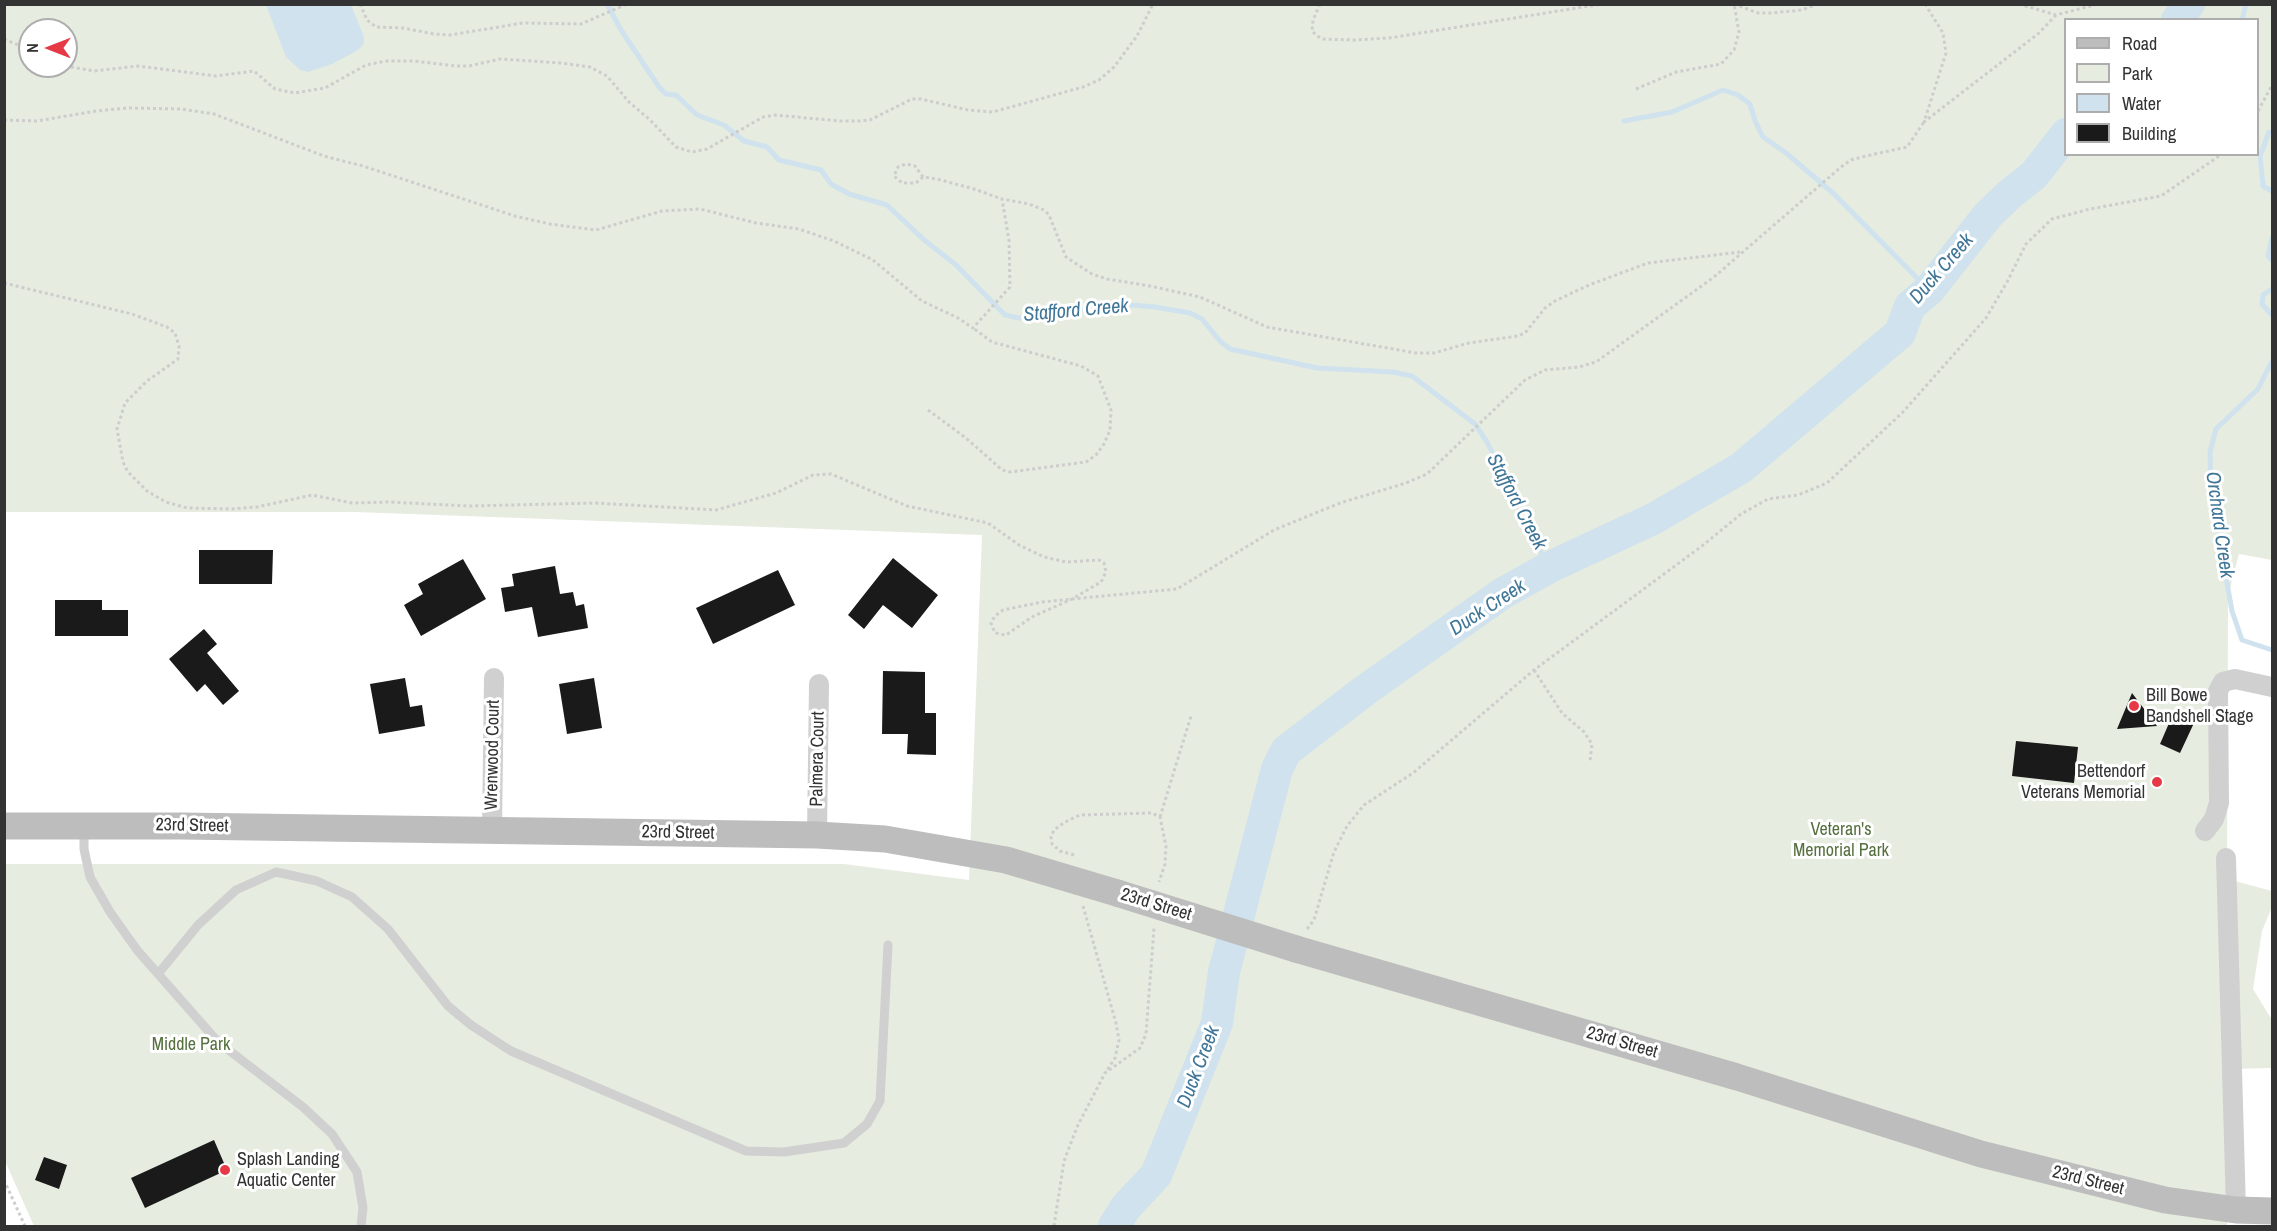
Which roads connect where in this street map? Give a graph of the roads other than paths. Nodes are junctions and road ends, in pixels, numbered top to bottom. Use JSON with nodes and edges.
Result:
{"nodes":[{"id":1,"x":494,"y":678,"type":"dead end"},
{"id":2,"x":819,"y":684,"type":"dead end"},
{"id":3,"x":2272,"y":687,"type":"edge"},
{"id":4,"x":4,"y":825,"type":"edge"},
{"id":5,"x":84,"y":826,"type":"junction"},
{"id":6,"x":492,"y":831,"type":"junction"},
{"id":7,"x":2205,"y":831,"type":"dead end"},
{"id":8,"x":817,"y":835,"type":"junction"},
{"id":9,"x":2226,"y":858,"type":"dead end"},
{"id":10,"x":888,"y":945,"type":"dead end"},
{"id":11,"x":158,"y":974,"type":"junction"},
{"id":12,"x":2236,"y":1210,"type":"junction"},
{"id":13,"x":2272,"y":1211,"type":"edge"},
{"id":14,"x":361,"y":1227,"type":"edge"}],
"edges":[{"from":1,"to":6,"type":"street","name":"Wrenwood Court"},
{"from":2,"to":8,"type":"street","name":"Palmera Court"},
{"from":3,"to":7,"type":"street"},
{"from":4,"to":5,"type":"street","name":"23rd Street"},
{"from":5,"to":6,"type":"street","name":"23rd Street"},
{"from":5,"to":11,"type":"lane"},
{"from":6,"to":8,"type":"street","name":"23rd Street"},
{"from":8,"to":12,"type":"street","name":"23rd Street","bridge":true},
{"from":9,"to":12,"type":"street"},
{"from":10,"to":11,"type":"lane"},
{"from":11,"to":14,"type":"lane"},
{"from":12,"to":13,"type":"street","name":"23rd Street"}]}
